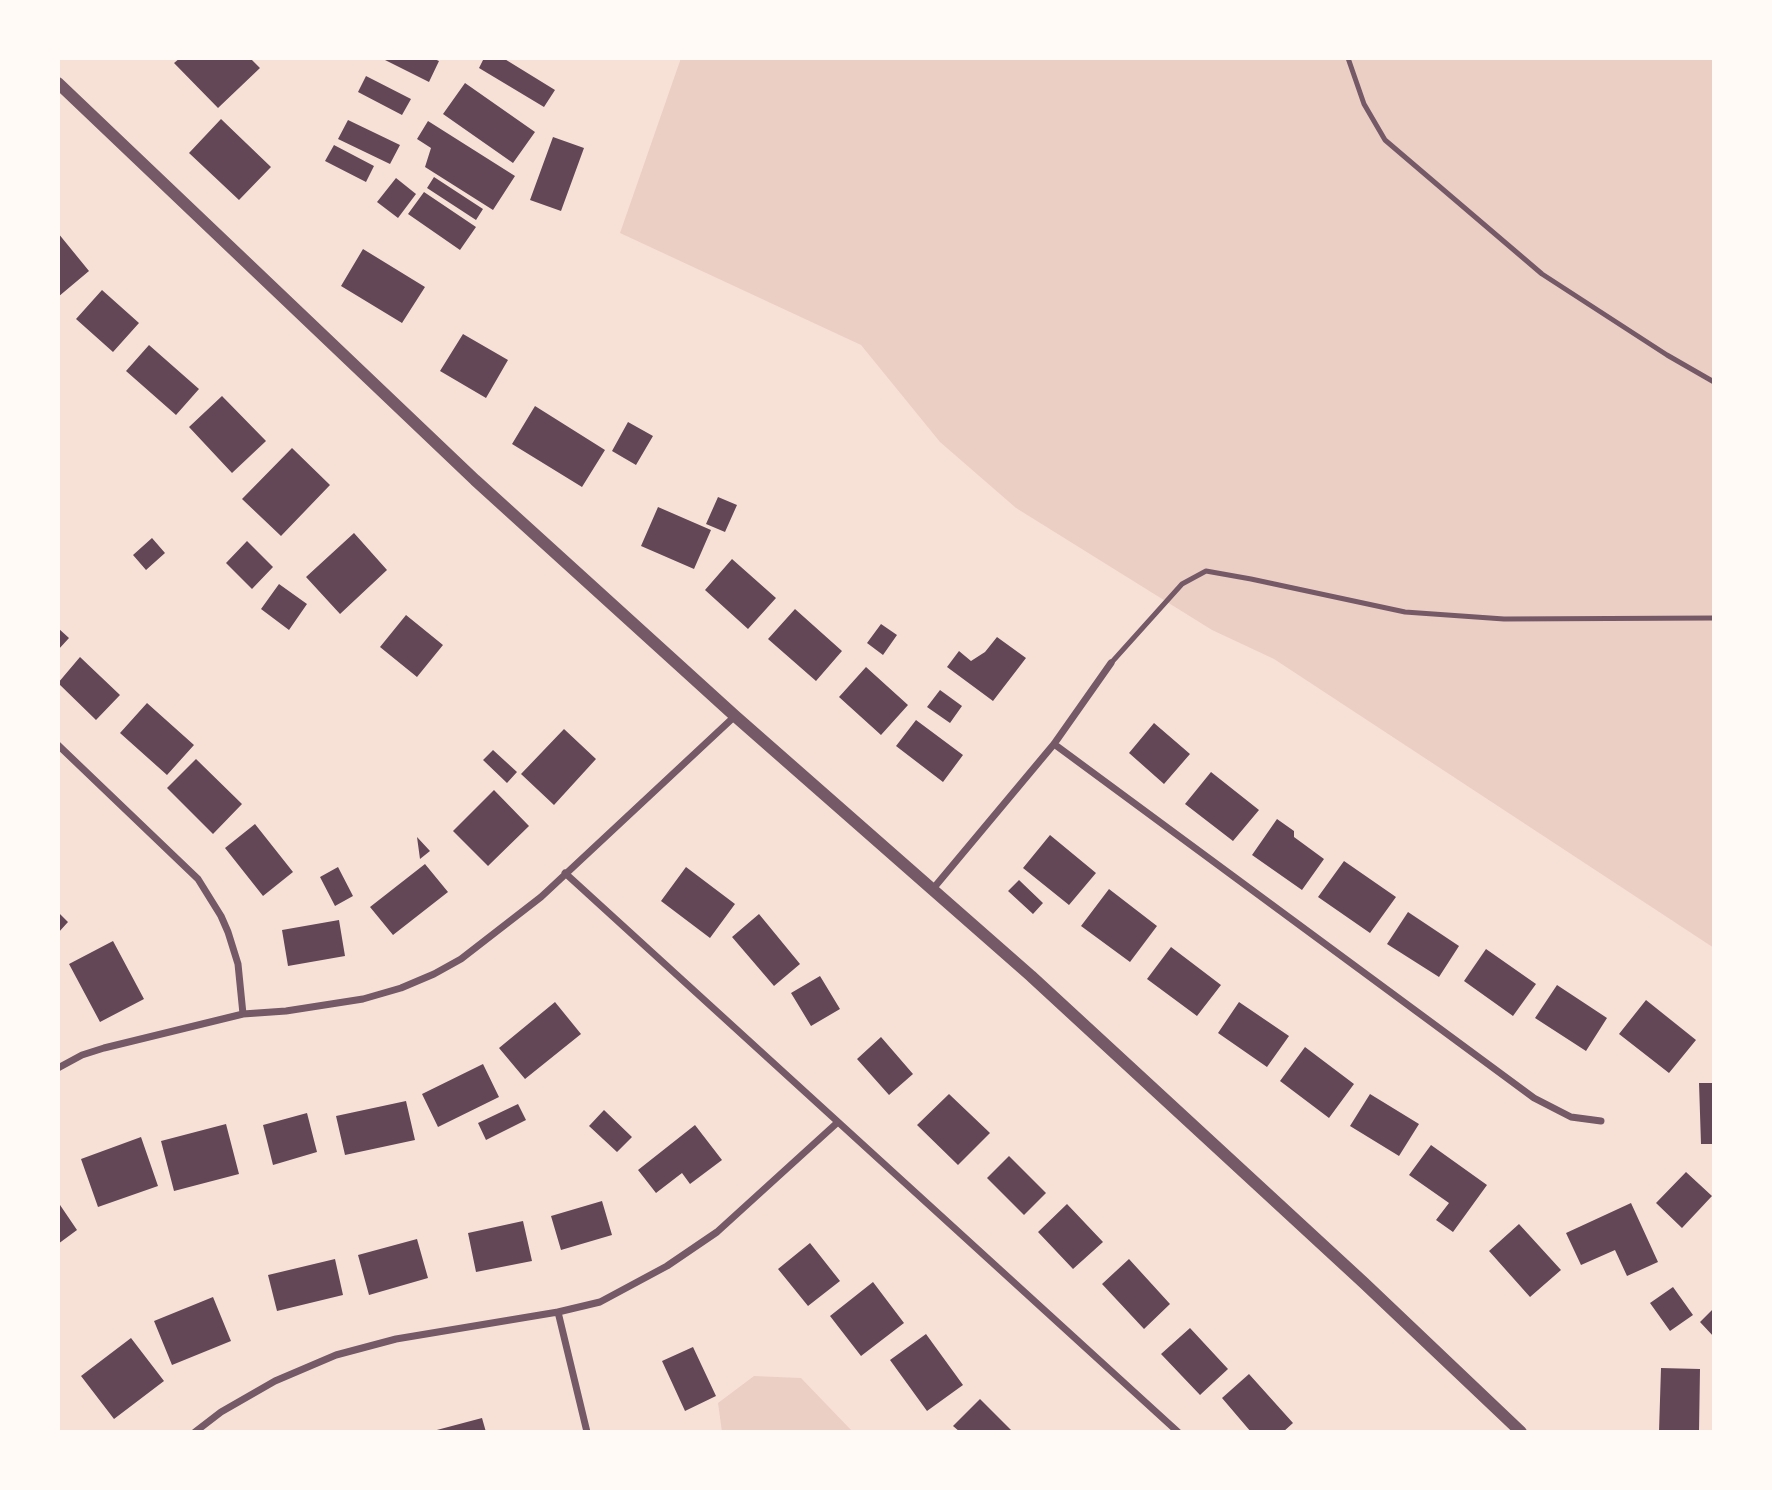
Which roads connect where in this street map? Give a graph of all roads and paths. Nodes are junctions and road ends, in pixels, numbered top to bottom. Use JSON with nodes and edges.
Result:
{"nodes":[{"id":1,"x":1348,"y":58,"type":"edge"},
{"id":2,"x":58,"y":83,"type":"edge"},
{"id":3,"x":1714,"y":382,"type":"edge"},
{"id":4,"x":1714,"y":618,"type":"edge"},
{"id":5,"x":1111,"y":663,"type":"joint"},
{"id":6,"x":736,"y":716,"type":"junction"},
{"id":7,"x":1054,"y":744,"type":"junction"},
{"id":8,"x":58,"y":745,"type":"edge"},
{"id":9,"x":565,"y":873,"type":"junction"},
{"id":10,"x":931,"y":890,"type":"junction"},
{"id":11,"x":243,"y":1014,"type":"junction"},
{"id":12,"x":58,"y":1068,"type":"edge"},
{"id":13,"x":1601,"y":1121,"type":"dead end"},
{"id":14,"x":838,"y":1122,"type":"junction"},
{"id":15,"x":558,"y":1312,"type":"junction"},
{"id":16,"x":195,"y":1432,"type":"edge"},
{"id":17,"x":587,"y":1432,"type":"edge"},
{"id":18,"x":1178,"y":1432,"type":"edge"},
{"id":19,"x":1521,"y":1432,"type":"edge"}],
"edges":[{"from":1,"to":3,"type":"lane"},
{"from":2,"to":6,"type":"street"},
{"from":4,"to":5,"type":"lane"},
{"from":5,"to":7,"type":"street"},
{"from":6,"to":9,"type":"street"},
{"from":6,"to":10,"type":"street"},
{"from":7,"to":10,"type":"street"},
{"from":7,"to":13,"type":"street"},
{"from":8,"to":11,"type":"street"},
{"from":9,"to":11,"type":"street"},
{"from":9,"to":14,"type":"street"},
{"from":10,"to":19,"type":"street"},
{"from":11,"to":12,"type":"street"},
{"from":14,"to":15,"type":"street"},
{"from":14,"to":18,"type":"street"},
{"from":15,"to":16,"type":"street"},
{"from":15,"to":17,"type":"street"}]}
